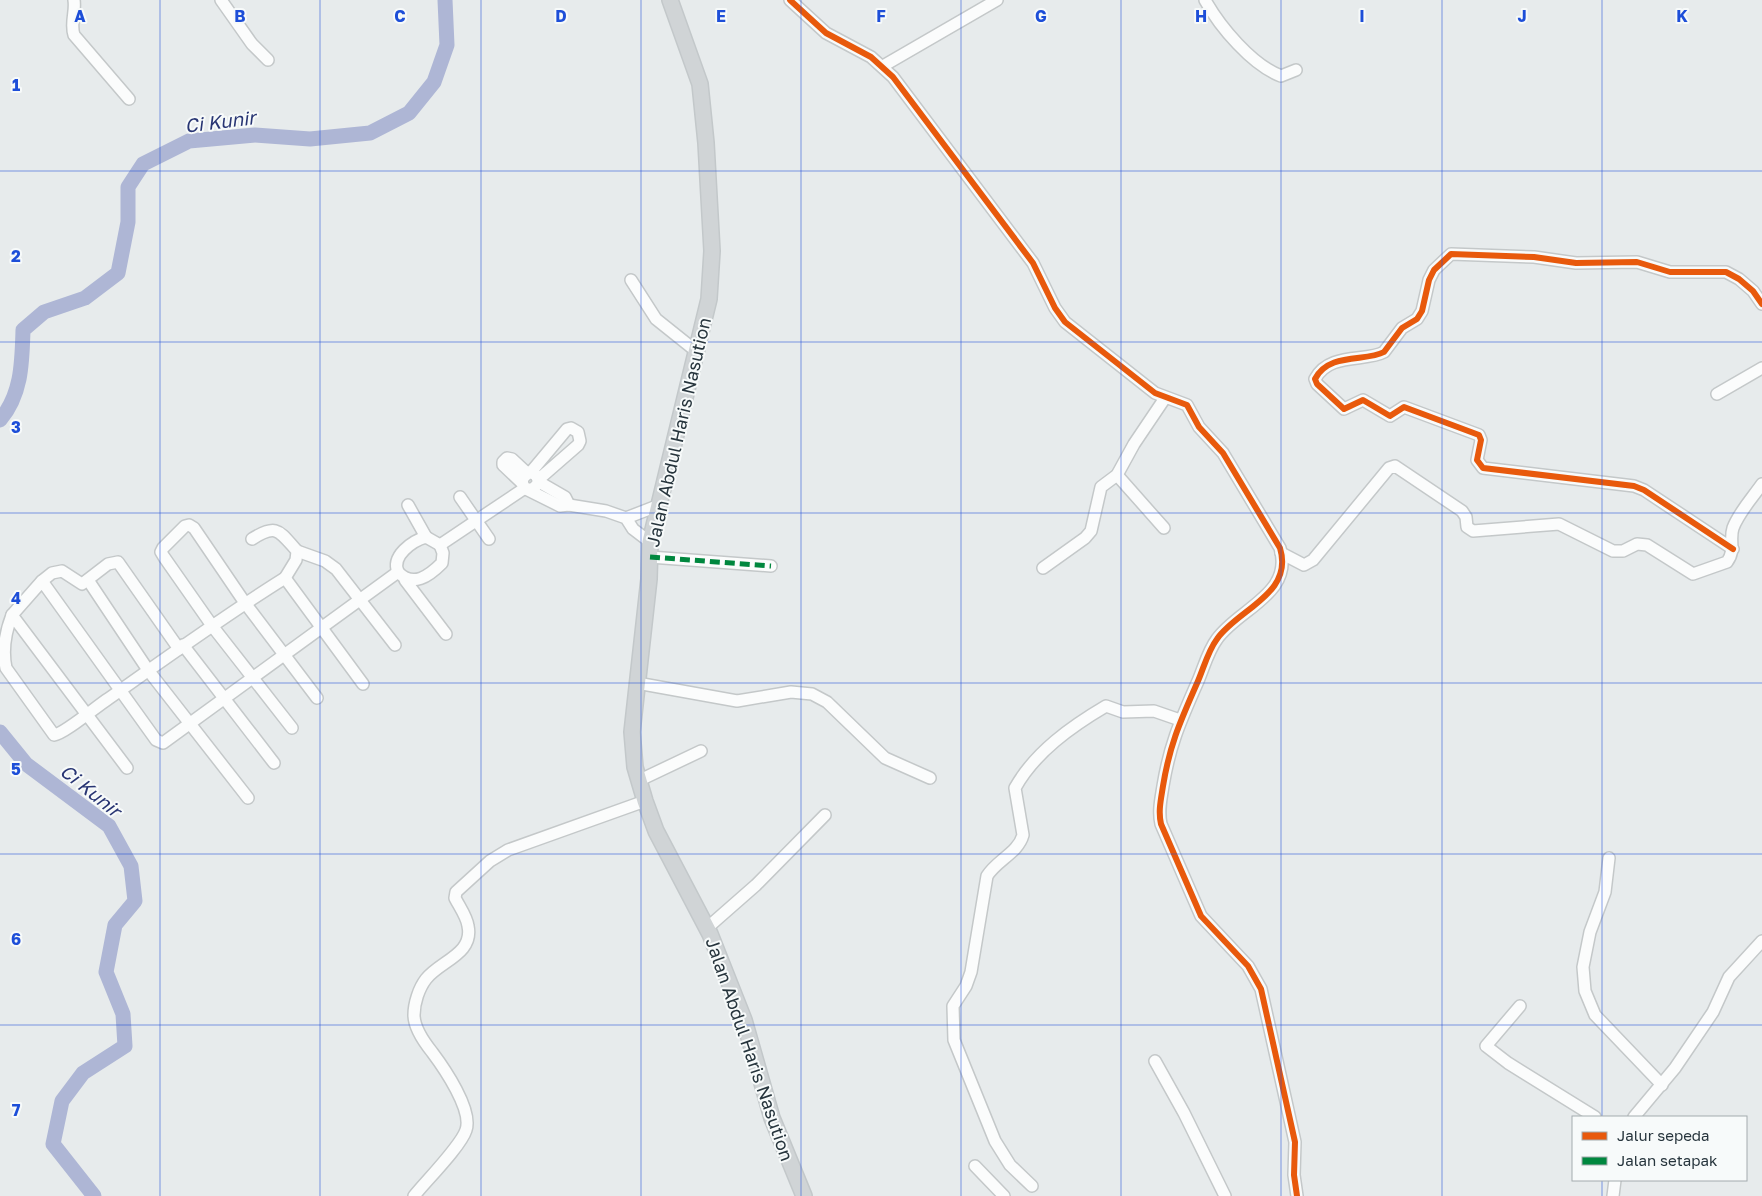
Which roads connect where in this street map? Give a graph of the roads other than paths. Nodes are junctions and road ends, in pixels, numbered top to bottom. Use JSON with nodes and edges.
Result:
{"nodes":[{"id":1,"x":74,"y":0,"type":"edge"},
{"id":2,"x":221,"y":0,"type":"edge"},
{"id":3,"x":670,"y":0,"type":"edge"},
{"id":4,"x":790,"y":0,"type":"edge"},
{"id":5,"x":997,"y":0,"type":"edge"},
{"id":6,"x":1205,"y":0,"type":"edge"},
{"id":7,"x":268,"y":60,"type":"dead end"},
{"id":8,"x":883,"y":66,"type":"junction"},
{"id":9,"x":1296,"y":70,"type":"dead end"},
{"id":10,"x":129,"y":98,"type":"dead end"},
{"id":11,"x":631,"y":280,"type":"dead end"},
{"id":12,"x":1762,"y":304,"type":"edge"},
{"id":13,"x":696,"y":351,"type":"junction"},
{"id":14,"x":1762,"y":368,"type":"edge"},
{"id":15,"x":1717,"y":394,"type":"dead end"},
{"id":16,"x":1166,"y":398,"type":"junction"},
{"id":17,"x":1117,"y":474,"type":"junction"},
{"id":18,"x":1762,"y":484,"type":"edge"},
{"id":19,"x":460,"y":497,"type":"dead end"},
{"id":20,"x":408,"y":505,"type":"dead end"},
{"id":21,"x":657,"y":506,"type":"junction"},
{"id":22,"x":626,"y":518,"type":"junction"},
{"id":23,"x":477,"y":520,"type":"junction"},
{"id":24,"x":1164,"y":528,"type":"dead end"},
{"id":25,"x":426,"y":537,"type":"junction"},
{"id":26,"x":490,"y":539,"type":"dead end"},
{"id":27,"x":252,"y":540,"type":"dead end"},
{"id":28,"x":440,"y":545,"type":"junction"},
{"id":29,"x":650,"y":550,"type":"junction"},
{"id":30,"x":1733,"y":550,"type":"junction"},
{"id":31,"x":297,"y":551,"type":"junction"},
{"id":32,"x":1281,"y":553,"type":"junction"},
{"id":33,"x":771,"y":566,"type":"dead end"},
{"id":34,"x":1043,"y":568,"type":"dead end"},
{"id":35,"x":402,"y":576,"type":"junction"},
{"id":36,"x":285,"y":578,"type":"junction"},
{"id":37,"x":88,"y":580,"type":"junction"},
{"id":38,"x":42,"y":581,"type":"junction"},
{"id":39,"x":361,"y":599,"type":"junction"},
{"id":40,"x":246,"y":603,"type":"junction"},
{"id":41,"x":12,"y":615,"type":"junction"},
{"id":42,"x":212,"y":627,"type":"junction"},
{"id":43,"x":323,"y":627,"type":"junction"},
{"id":44,"x":446,"y":634,"type":"dead end"},
{"id":45,"x":395,"y":645,"type":"dead end"},
{"id":46,"x":181,"y":647,"type":"junction"},
{"id":47,"x":284,"y":655,"type":"junction"},
{"id":48,"x":148,"y":670,"type":"junction"},
{"id":49,"x":253,"y":678,"type":"junction"},
{"id":50,"x":637,"y":683,"type":"junction"},
{"id":51,"x":363,"y":684,"type":"dead end"},
{"id":52,"x":120,"y":690,"type":"junction"},
{"id":53,"x":318,"y":698,"type":"dead end"},
{"id":54,"x":225,"y":699,"type":"junction"},
{"id":55,"x":87,"y":714,"type":"junction"},
{"id":56,"x":1180,"y":720,"type":"junction"},
{"id":57,"x":186,"y":727,"type":"junction"},
{"id":58,"x":292,"y":728,"type":"dead end"},
{"id":59,"x":701,"y":751,"type":"dead end"},
{"id":60,"x":274,"y":763,"type":"dead end"},
{"id":61,"x":127,"y":768,"type":"dead end"},
{"id":62,"x":930,"y":778,"type":"dead end"},
{"id":63,"x":640,"y":780,"type":"junction"},
{"id":64,"x":248,"y":798,"type":"dead end"},
{"id":65,"x":645,"y":801,"type":"junction"},
{"id":66,"x":825,"y":816,"type":"dead end"},
{"id":67,"x":1609,"y":858,"type":"dead end"},
{"id":68,"x":707,"y":928,"type":"junction"},
{"id":69,"x":1762,"y":941,"type":"edge"},
{"id":70,"x":1520,"y":1006,"type":"dead end"},
{"id":71,"x":1155,"y":1061,"type":"dead end"},
{"id":72,"x":1662,"y":1085,"type":"junction"},
{"id":73,"x":1593,"y":1116,"type":"edge"},
{"id":74,"x":1635,"y":1116,"type":"edge"},
{"id":75,"x":975,"y":1166,"type":"dead end"},
{"id":76,"x":1615,"y":1181,"type":"edge"},
{"id":77,"x":1032,"y":1186,"type":"dead end"},
{"id":78,"x":414,"y":1196,"type":"edge"},
{"id":79,"x":804,"y":1196,"type":"edge"},
{"id":80,"x":1004,"y":1196,"type":"edge"},
{"id":81,"x":1225,"y":1196,"type":"edge"},
{"id":82,"x":1296,"y":1196,"type":"edge"},
{"id":83,"x":1613,"y":1196,"type":"edge"}],
"edges":[{"from":1,"to":10,"type":"street"},
{"from":2,"to":7,"type":"street"},
{"from":3,"to":13,"type":"main road","name":"Jalan Abdul Haris Nasution"},
{"from":4,"to":8,"type":"street"},
{"from":5,"to":8,"type":"street"},
{"from":6,"to":9,"type":"street"},
{"from":8,"to":16,"type":"street"},
{"from":11,"to":13,"type":"street"},
{"from":12,"to":30,"type":"street"},
{"from":13,"to":21,"type":"main road","name":"Jalan Abdul Haris Nasution"},
{"from":14,"to":15,"type":"street"},
{"from":16,"to":17,"type":"street"},
{"from":16,"to":32,"type":"street"},
{"from":17,"to":24,"type":"street"},
{"from":17,"to":34,"type":"street"},
{"from":18,"to":30,"type":"street"},
{"from":19,"to":23,"type":"street"},
{"from":20,"to":25,"type":"street"},
{"from":21,"to":22,"type":"street"},
{"from":21,"to":29,"type":"main road","name":"Jalan Abdul Haris Nasution"},
{"from":22,"to":23,"type":"street"},
{"from":22,"to":29,"type":"street"},
{"from":23,"to":26,"type":"street"},
{"from":23,"to":28,"type":"street"},
{"from":25,"to":28,"type":"street"},
{"from":25,"to":35,"type":"street"},
{"from":27,"to":31,"type":"street"},
{"from":28,"to":35,"type":"street"},
{"from":29,"to":33,"type":"street"},
{"from":29,"to":50,"type":"main road","name":"Jalan Abdul Haris Nasution"},
{"from":30,"to":32,"type":"street"},
{"from":31,"to":36,"type":"street"},
{"from":31,"to":39,"type":"street"},
{"from":32,"to":56,"type":"street"},
{"from":35,"to":39,"type":"street"},
{"from":35,"to":44,"type":"street"},
{"from":36,"to":40,"type":"street"},
{"from":36,"to":43,"type":"street"},
{"from":37,"to":38,"type":"street"},
{"from":37,"to":46,"type":"street"},
{"from":37,"to":48,"type":"street"},
{"from":38,"to":41,"type":"street"},
{"from":38,"to":52,"type":"street"},
{"from":39,"to":43,"type":"street"},
{"from":39,"to":45,"type":"street"},
{"from":40,"to":42,"type":"street"},
{"from":40,"to":42,"type":"street"},
{"from":40,"to":47,"type":"street"},
{"from":41,"to":55,"type":"street"},
{"from":41,"to":55,"type":"street"},
{"from":42,"to":46,"type":"street"},
{"from":42,"to":49,"type":"street"},
{"from":43,"to":47,"type":"street"},
{"from":43,"to":51,"type":"street"},
{"from":46,"to":48,"type":"street"},
{"from":46,"to":54,"type":"street"},
{"from":47,"to":49,"type":"street"},
{"from":47,"to":53,"type":"street"},
{"from":48,"to":52,"type":"street"},
{"from":48,"to":57,"type":"street"},
{"from":49,"to":54,"type":"street"},
{"from":49,"to":58,"type":"street"},
{"from":50,"to":62,"type":"street"},
{"from":50,"to":63,"type":"main road","name":"Jalan Abdul Haris Nasution"},
{"from":52,"to":55,"type":"street"},
{"from":52,"to":57,"type":"street"},
{"from":54,"to":57,"type":"street"},
{"from":54,"to":60,"type":"street"},
{"from":55,"to":61,"type":"street"},
{"from":56,"to":77,"type":"street"},
{"from":56,"to":82,"type":"street"},
{"from":57,"to":64,"type":"street"},
{"from":59,"to":63,"type":"street"},
{"from":63,"to":65,"type":"main road","name":"Jalan Abdul Haris Nasution"},
{"from":65,"to":68,"type":"main road","name":"Jalan Abdul Haris Nasution"},
{"from":65,"to":78,"type":"street"},
{"from":66,"to":68,"type":"street"},
{"from":67,"to":72,"type":"street"},
{"from":68,"to":79,"type":"main road","name":"Jalan Abdul Haris Nasution"},
{"from":69,"to":72,"type":"street"},
{"from":70,"to":73,"type":"street"},
{"from":71,"to":81,"type":"street"},
{"from":72,"to":74,"type":"street"},
{"from":75,"to":80,"type":"street"},
{"from":76,"to":83,"type":"street"}]}
